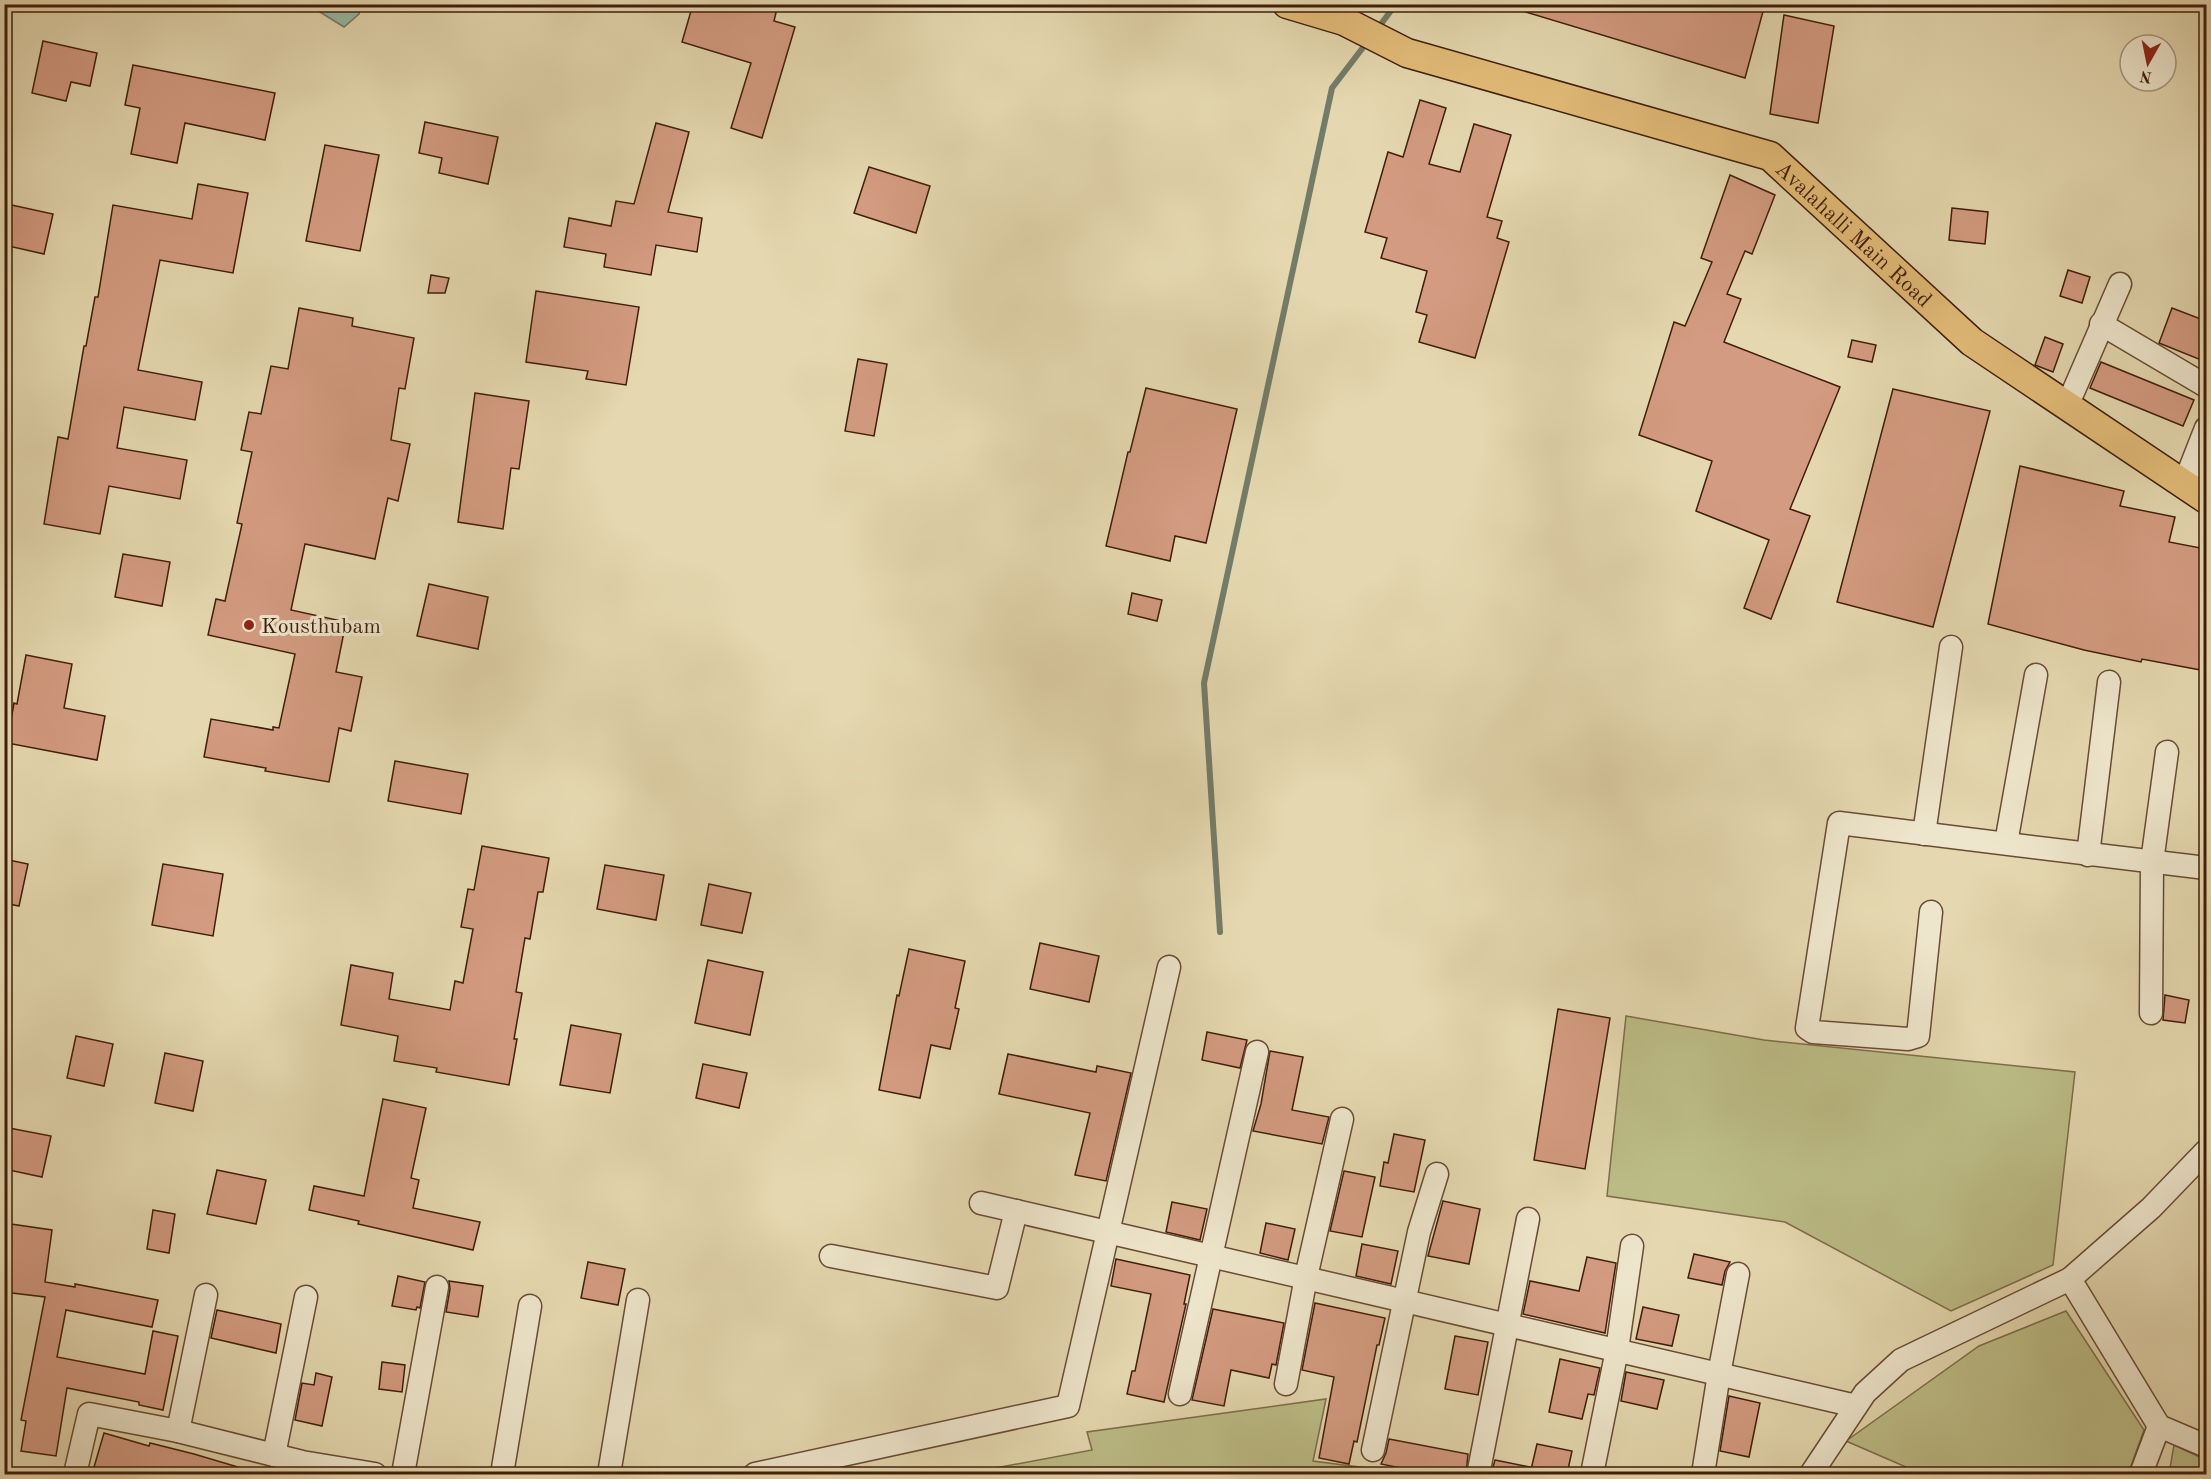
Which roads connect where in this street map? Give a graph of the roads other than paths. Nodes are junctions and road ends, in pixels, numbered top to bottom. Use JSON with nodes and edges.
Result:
{"nodes":[{"id":1,"x":1287,"y":4,"type":"edge"},
{"id":2,"x":2120,"y":284,"type":"dead end"},
{"id":3,"x":2102,"y":324,"type":"junction"},
{"id":4,"x":2206,"y":386,"type":"edge"},
{"id":5,"x":2067,"y":406,"type":"junction"},
{"id":6,"x":2206,"y":428,"type":"edge"},
{"id":7,"x":2195,"y":491,"type":"edge"},
{"id":8,"x":1951,"y":647,"type":"dead end"},
{"id":9,"x":2036,"y":675,"type":"dead end"},
{"id":10,"x":2109,"y":682,"type":"dead end"},
{"id":11,"x":2168,"y":752,"type":"dead end"},
{"id":12,"x":1924,"y":834,"type":"junction"},
{"id":13,"x":2006,"y":843,"type":"junction"},
{"id":14,"x":2088,"y":855,"type":"junction"},
{"id":15,"x":2152,"y":862,"type":"junction"},
{"id":16,"x":2206,"y":868,"type":"edge"},
{"id":17,"x":1931,"y":912,"type":"dead end"},
{"id":18,"x":1168,"y":967,"type":"dead end"},
{"id":19,"x":2151,"y":1013,"type":"dead end"},
{"id":20,"x":1257,"y":1052,"type":"dead end"},
{"id":21,"x":1342,"y":1119,"type":"dead end"},
{"id":22,"x":2206,"y":1151,"type":"edge"},
{"id":23,"x":1437,"y":1174,"type":"dead end"},
{"id":24,"x":981,"y":1203,"type":"dead end"},
{"id":25,"x":1016,"y":1211,"type":"junction"},
{"id":26,"x":1528,"y":1219,"type":"dead end"},
{"id":27,"x":1108,"y":1231,"type":"junction"},
{"id":28,"x":1632,"y":1246,"type":"dead end"},
{"id":29,"x":831,"y":1256,"type":"dead end"},
{"id":30,"x":1211,"y":1257,"type":"junction"},
{"id":31,"x":1738,"y":1274,"type":"dead end"},
{"id":32,"x":1306,"y":1277,"type":"junction"},
{"id":33,"x":2070,"y":1280,"type":"junction"},
{"id":34,"x":437,"y":1287,"type":"dead end"},
{"id":35,"x":206,"y":1295,"type":"dead end"},
{"id":36,"x":306,"y":1297,"type":"dead end"},
{"id":37,"x":638,"y":1300,"type":"dead end"},
{"id":38,"x":1404,"y":1300,"type":"junction"},
{"id":39,"x":530,"y":1306,"type":"dead end"},
{"id":40,"x":1508,"y":1324,"type":"junction"},
{"id":41,"x":1617,"y":1350,"type":"junction"},
{"id":42,"x":1719,"y":1374,"type":"junction"},
{"id":43,"x":1286,"y":1384,"type":"dead end"},
{"id":44,"x":1180,"y":1394,"type":"dead end"},
{"id":45,"x":1856,"y":1406,"type":"junction"},
{"id":46,"x":2159,"y":1426,"type":"junction"},
{"id":47,"x":178,"y":1431,"type":"junction"},
{"id":48,"x":2206,"y":1446,"type":"edge"},
{"id":49,"x":1373,"y":1450,"type":"dead end"},
{"id":50,"x":274,"y":1455,"type":"junction"},
{"id":51,"x":1479,"y":1470,"type":"dead end"},
{"id":52,"x":75,"y":1474,"type":"edge"},
{"id":53,"x":363,"y":1474,"type":"edge"},
{"id":54,"x":403,"y":1474,"type":"edge"},
{"id":55,"x":502,"y":1474,"type":"edge"},
{"id":56,"x":609,"y":1474,"type":"edge"},
{"id":57,"x":755,"y":1474,"type":"edge"},
{"id":58,"x":1592,"y":1474,"type":"edge"},
{"id":59,"x":1703,"y":1474,"type":"edge"},
{"id":60,"x":1811,"y":1474,"type":"edge"},
{"id":61,"x":2141,"y":1474,"type":"edge"}],
"edges":[{"from":1,"to":5,"type":"main road","name":"Avalahalli Main Road"},
{"from":2,"to":3,"type":"street"},
{"from":3,"to":4,"type":"street"},
{"from":3,"to":5,"type":"street"},
{"from":5,"to":7,"type":"main road","name":"Avalahalli Main Road"},
{"from":6,"to":7,"type":"street"},
{"from":8,"to":12,"type":"street"},
{"from":9,"to":13,"type":"street"},
{"from":10,"to":14,"type":"street"},
{"from":11,"to":15,"type":"street"},
{"from":12,"to":13,"type":"street"},
{"from":12,"to":17,"type":"street"},
{"from":13,"to":14,"type":"street"},
{"from":14,"to":15,"type":"street"},
{"from":15,"to":16,"type":"street"},
{"from":15,"to":19,"type":"street"},
{"from":18,"to":27,"type":"street"},
{"from":20,"to":30,"type":"street"},
{"from":21,"to":32,"type":"street"},
{"from":22,"to":33,"type":"street"},
{"from":23,"to":38,"type":"street"},
{"from":24,"to":25,"type":"street"},
{"from":25,"to":27,"type":"street"},
{"from":25,"to":29,"type":"street"},
{"from":26,"to":40,"type":"street"},
{"from":27,"to":30,"type":"street"},
{"from":27,"to":57,"type":"street"},
{"from":28,"to":41,"type":"street"},
{"from":30,"to":32,"type":"street"},
{"from":30,"to":44,"type":"street"},
{"from":31,"to":42,"type":"street"},
{"from":32,"to":38,"type":"street"},
{"from":32,"to":43,"type":"street"},
{"from":33,"to":45,"type":"street"},
{"from":33,"to":46,"type":"street"},
{"from":34,"to":54,"type":"street"},
{"from":35,"to":47,"type":"street"},
{"from":36,"to":50,"type":"street"},
{"from":37,"to":56,"type":"street"},
{"from":38,"to":40,"type":"street"},
{"from":38,"to":49,"type":"street"},
{"from":39,"to":55,"type":"street"},
{"from":40,"to":41,"type":"street"},
{"from":40,"to":51,"type":"street"},
{"from":41,"to":42,"type":"street"},
{"from":41,"to":58,"type":"street"},
{"from":42,"to":45,"type":"street"},
{"from":42,"to":59,"type":"street"},
{"from":45,"to":60,"type":"street"},
{"from":46,"to":48,"type":"street"},
{"from":46,"to":61,"type":"street"},
{"from":47,"to":50,"type":"street"},
{"from":47,"to":52,"type":"street"},
{"from":50,"to":53,"type":"street"}]}
